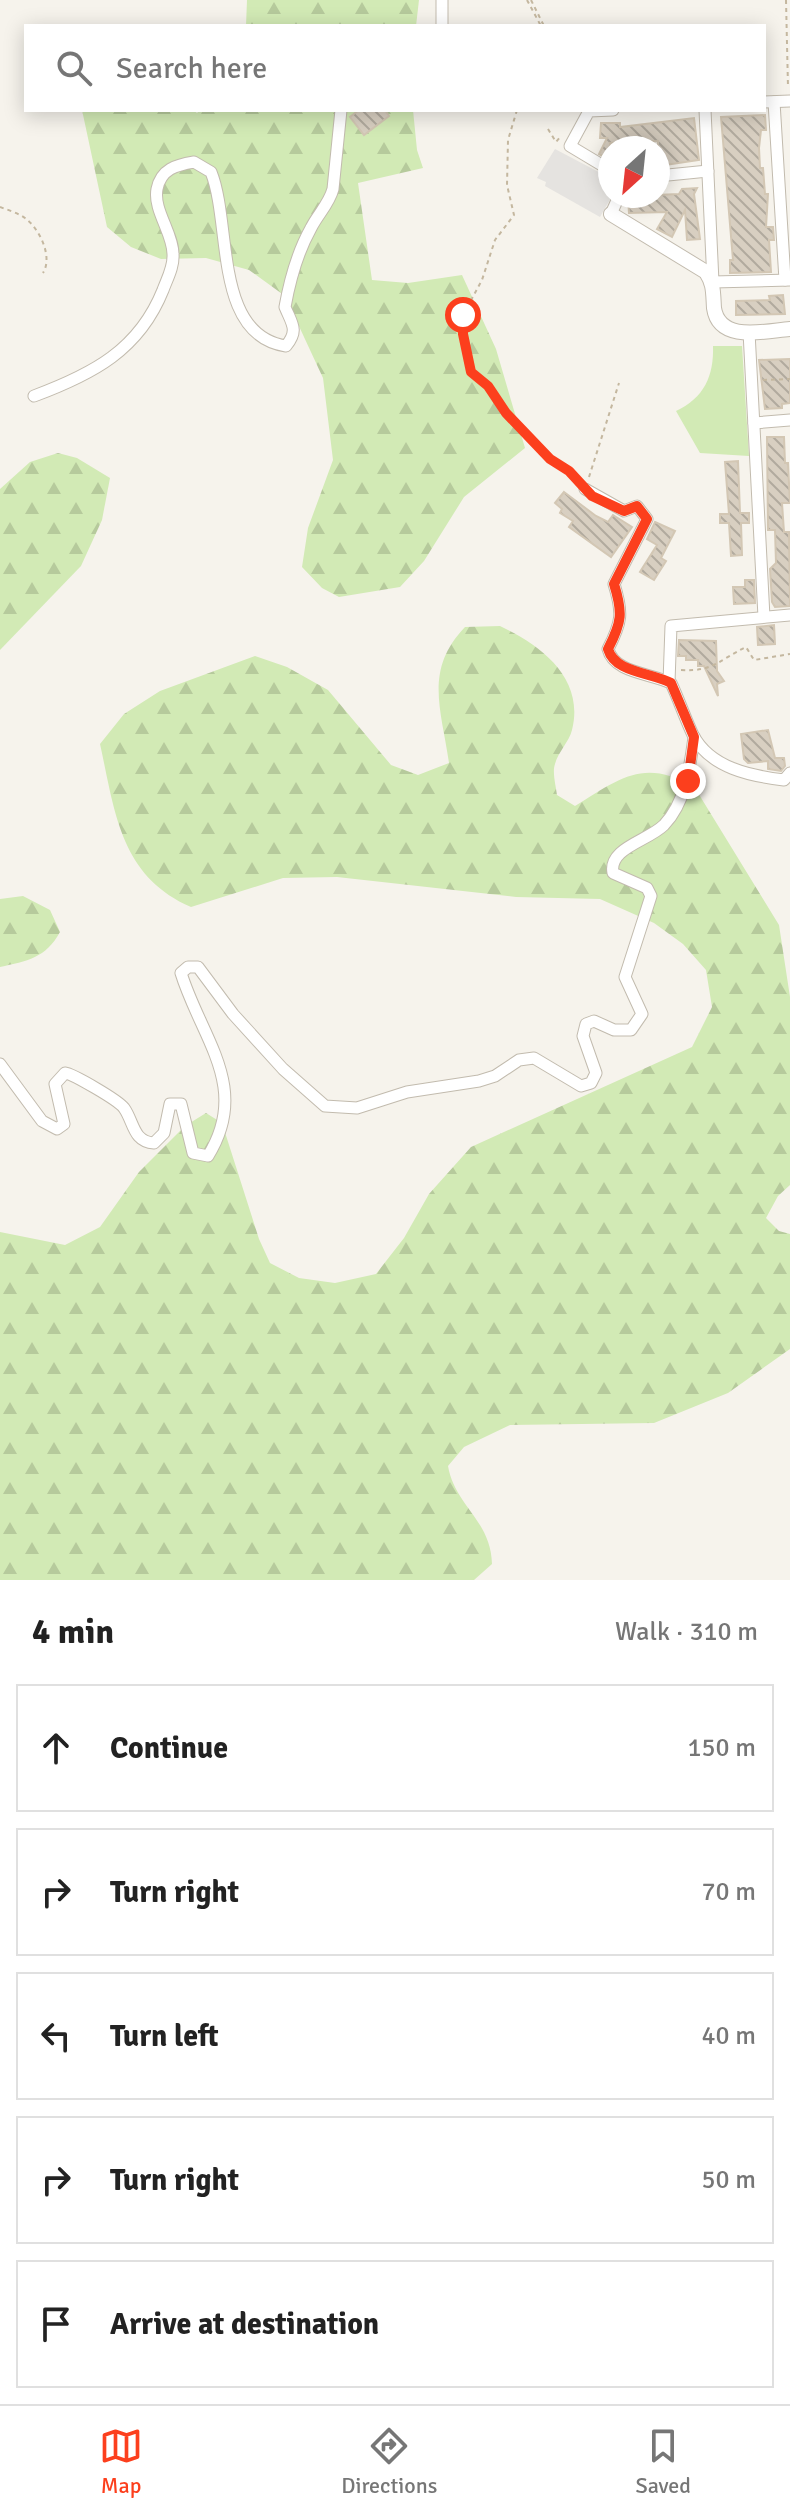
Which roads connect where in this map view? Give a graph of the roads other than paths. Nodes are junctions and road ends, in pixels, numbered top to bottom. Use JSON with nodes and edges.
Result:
{"nodes":[{"id":1,"x":442,"y":0,"type":"edge"},
{"id":2,"x":442,"y":24,"type":"edge"},
{"id":3,"x":789,"y":101,"type":"edge"},
{"id":4,"x":769,"y":102,"type":"edge"},
{"id":5,"x":341,"y":112,"type":"edge"},
{"id":6,"x":588,"y":112,"type":"edge"},
{"id":7,"x":705,"y":112,"type":"edge"},
{"id":8,"x":598,"y":163,"type":"edge"},
{"id":9,"x":708,"y":171,"type":"junction"},
{"id":10,"x":670,"y":175,"type":"edge"},
{"id":11,"x":614,"y":208,"type":"edge"},
{"id":12,"x":611,"y":214,"type":"joint"},
{"id":13,"x":787,"y":280,"type":"edge"},
{"id":14,"x":713,"y":282,"type":"junction"},
{"id":15,"x":790,"y":329,"type":"edge"},
{"id":16,"x":749,"y":332,"type":"junction"},
{"id":17,"x":34,"y":396,"type":"dead end"},
{"id":18,"x":790,"y":420,"type":"edge"},
{"id":19,"x":754,"y":423,"type":"junction"},
{"id":20,"x":585,"y":489,"type":"road end"},
{"id":21,"x":790,"y":615,"type":"edge"},
{"id":22,"x":764,"y":617,"type":"junction"},
{"id":23,"x":669,"y":682,"type":"junction"},
{"id":24,"x":694,"y":737,"type":"junction"},
{"id":25,"x":790,"y":773,"type":"edge"},
{"id":26,"x":0,"y":1064,"type":"edge"}],
"edges":[{"from":1,"to":2,"type":"street"},
{"from":3,"to":4,"type":"street"},
{"from":4,"to":13,"type":"street"},
{"from":5,"to":17,"type":"street"},
{"from":6,"to":8,"type":"street"},
{"from":7,"to":9,"type":"street"},
{"from":9,"to":10,"type":"street"},
{"from":9,"to":14,"type":"street"},
{"from":11,"to":12,"type":"street"},
{"from":12,"to":14,"type":"street"},
{"from":13,"to":14,"type":"street"},
{"from":14,"to":16,"type":"street"},
{"from":15,"to":16,"type":"street"},
{"from":16,"to":19,"type":"street"},
{"from":18,"to":19,"type":"street"},
{"from":19,"to":22,"type":"street"},
{"from":20,"to":23,"type":"street"},
{"from":21,"to":22,"type":"street"},
{"from":22,"to":23,"type":"street"},
{"from":23,"to":24,"type":"street"},
{"from":24,"to":25,"type":"street"},
{"from":24,"to":26,"type":"street"}]}
